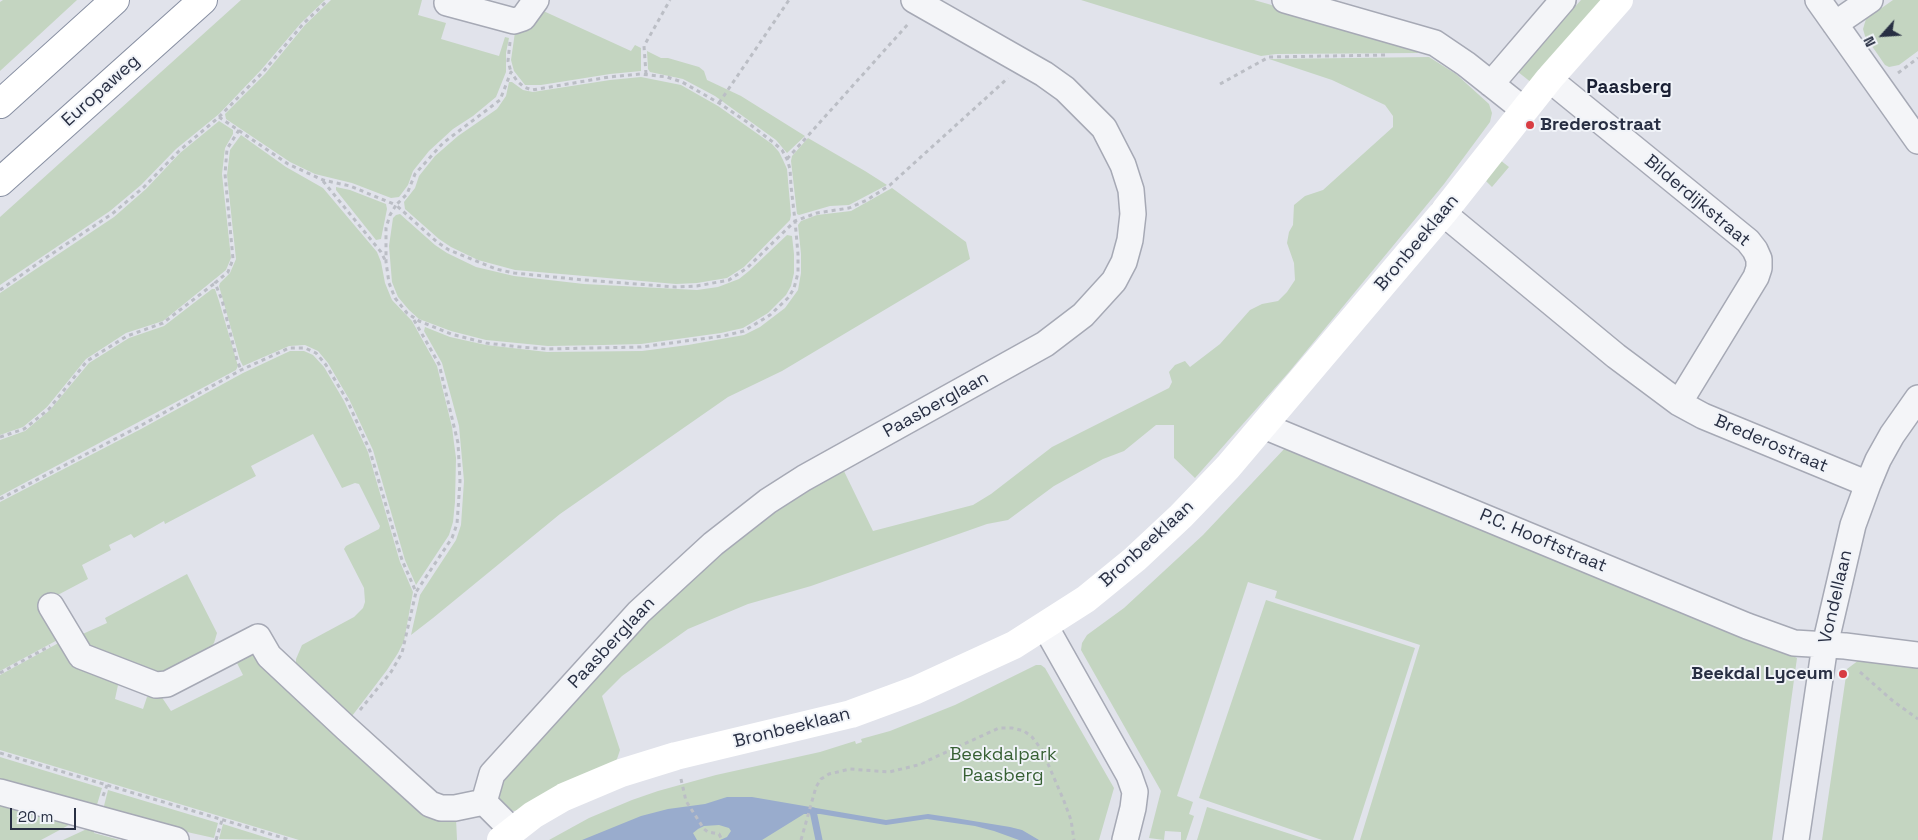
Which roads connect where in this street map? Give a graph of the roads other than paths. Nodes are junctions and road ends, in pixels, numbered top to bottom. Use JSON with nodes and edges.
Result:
{"nodes":[{"id":1,"x":116,"y":0,"type":"edge"},
{"id":2,"x":203,"y":0,"type":"edge"},
{"id":3,"x":536,"y":0,"type":"edge"},
{"id":4,"x":1285,"y":0,"type":"edge"},
{"id":5,"x":1563,"y":0,"type":"edge"},
{"id":6,"x":1619,"y":0,"type":"edge"},
{"id":7,"x":1818,"y":0,"type":"edge"},
{"id":8,"x":1870,"y":0,"type":"edge"},
{"id":9,"x":447,"y":3,"type":"dead end"},
{"id":10,"x":919,"y":3,"type":"edge"},
{"id":11,"x":1351,"y":9,"type":"edge"},
{"id":12,"x":1835,"y":24,"type":"junction"},
{"id":13,"x":1549,"y":79,"type":"junction"},
{"id":14,"x":1491,"y":84,"type":"junction"},
{"id":15,"x":0,"y":104,"type":"edge"},
{"id":16,"x":1524,"y":110,"type":"junction"},
{"id":17,"x":1918,"y":141,"type":"edge"},
{"id":18,"x":0,"y":182,"type":"edge"},
{"id":19,"x":1443,"y":213,"type":"junction"},
{"id":20,"x":1918,"y":398,"type":"edge"},
{"id":21,"x":1679,"y":403,"type":"junction"},
{"id":22,"x":1264,"y":426,"type":"junction"},
{"id":23,"x":1868,"y":484,"type":"junction"},
{"id":24,"x":51,"y":606,"type":"dead end"},
{"id":25,"x":1045,"y":626,"type":"junction"},
{"id":26,"x":1835,"y":646,"type":"junction"},
{"id":27,"x":1918,"y":655,"type":"edge"},
{"id":28,"x":0,"y":792,"type":"edge"},
{"id":29,"x":484,"y":802,"type":"junction"},
{"id":30,"x":506,"y":835,"type":"edge"},
{"id":31,"x":176,"y":840,"type":"edge"},
{"id":32,"x":1125,"y":840,"type":"edge"},
{"id":33,"x":1796,"y":840,"type":"edge"}],
"edges":[{"from":1,"to":15,"type":"main road"},
{"from":2,"to":18,"type":"main road","name":"Europaweg"},
{"from":3,"to":9,"type":"street"},
{"from":4,"to":11,"type":"street"},
{"from":5,"to":14,"type":"street"},
{"from":6,"to":13,"type":"main road","name":"Bronbeeklaan"},
{"from":7,"to":12,"type":"street"},
{"from":8,"to":12,"type":"street"},
{"from":10,"to":29,"type":"street","name":"Paasberglaan"},
{"from":11,"to":14,"type":"street"},
{"from":12,"to":17,"type":"street"},
{"from":13,"to":16,"type":"main road","name":"Bronbeeklaan"},
{"from":13,"to":21,"type":"street","name":"Bilderdijkstraat"},
{"from":14,"to":16,"type":"street"},
{"from":16,"to":19,"type":"main road","name":"Bronbeeklaan"},
{"from":19,"to":21,"type":"street","name":"Brederostraat"},
{"from":19,"to":22,"type":"main road","name":"Bronbeeklaan"},
{"from":20,"to":23,"type":"street","name":"Vondellaan"},
{"from":21,"to":23,"type":"street","name":"Brederostraat"},
{"from":22,"to":25,"type":"main road","name":"Bronbeeklaan"},
{"from":22,"to":26,"type":"street","name":"P.C. Hooftstraat"},
{"from":23,"to":26,"type":"street","name":"Vondellaan"},
{"from":24,"to":29,"type":"street"},
{"from":25,"to":30,"type":"main road","name":"Bronbeeklaan"},
{"from":25,"to":32,"type":"street"},
{"from":26,"to":27,"type":"street","name":"P.C. Hooftstraat"},
{"from":26,"to":33,"type":"street","name":"Vondellaan"},
{"from":28,"to":31,"type":"street"},
{"from":29,"to":30,"type":"street"}]}
